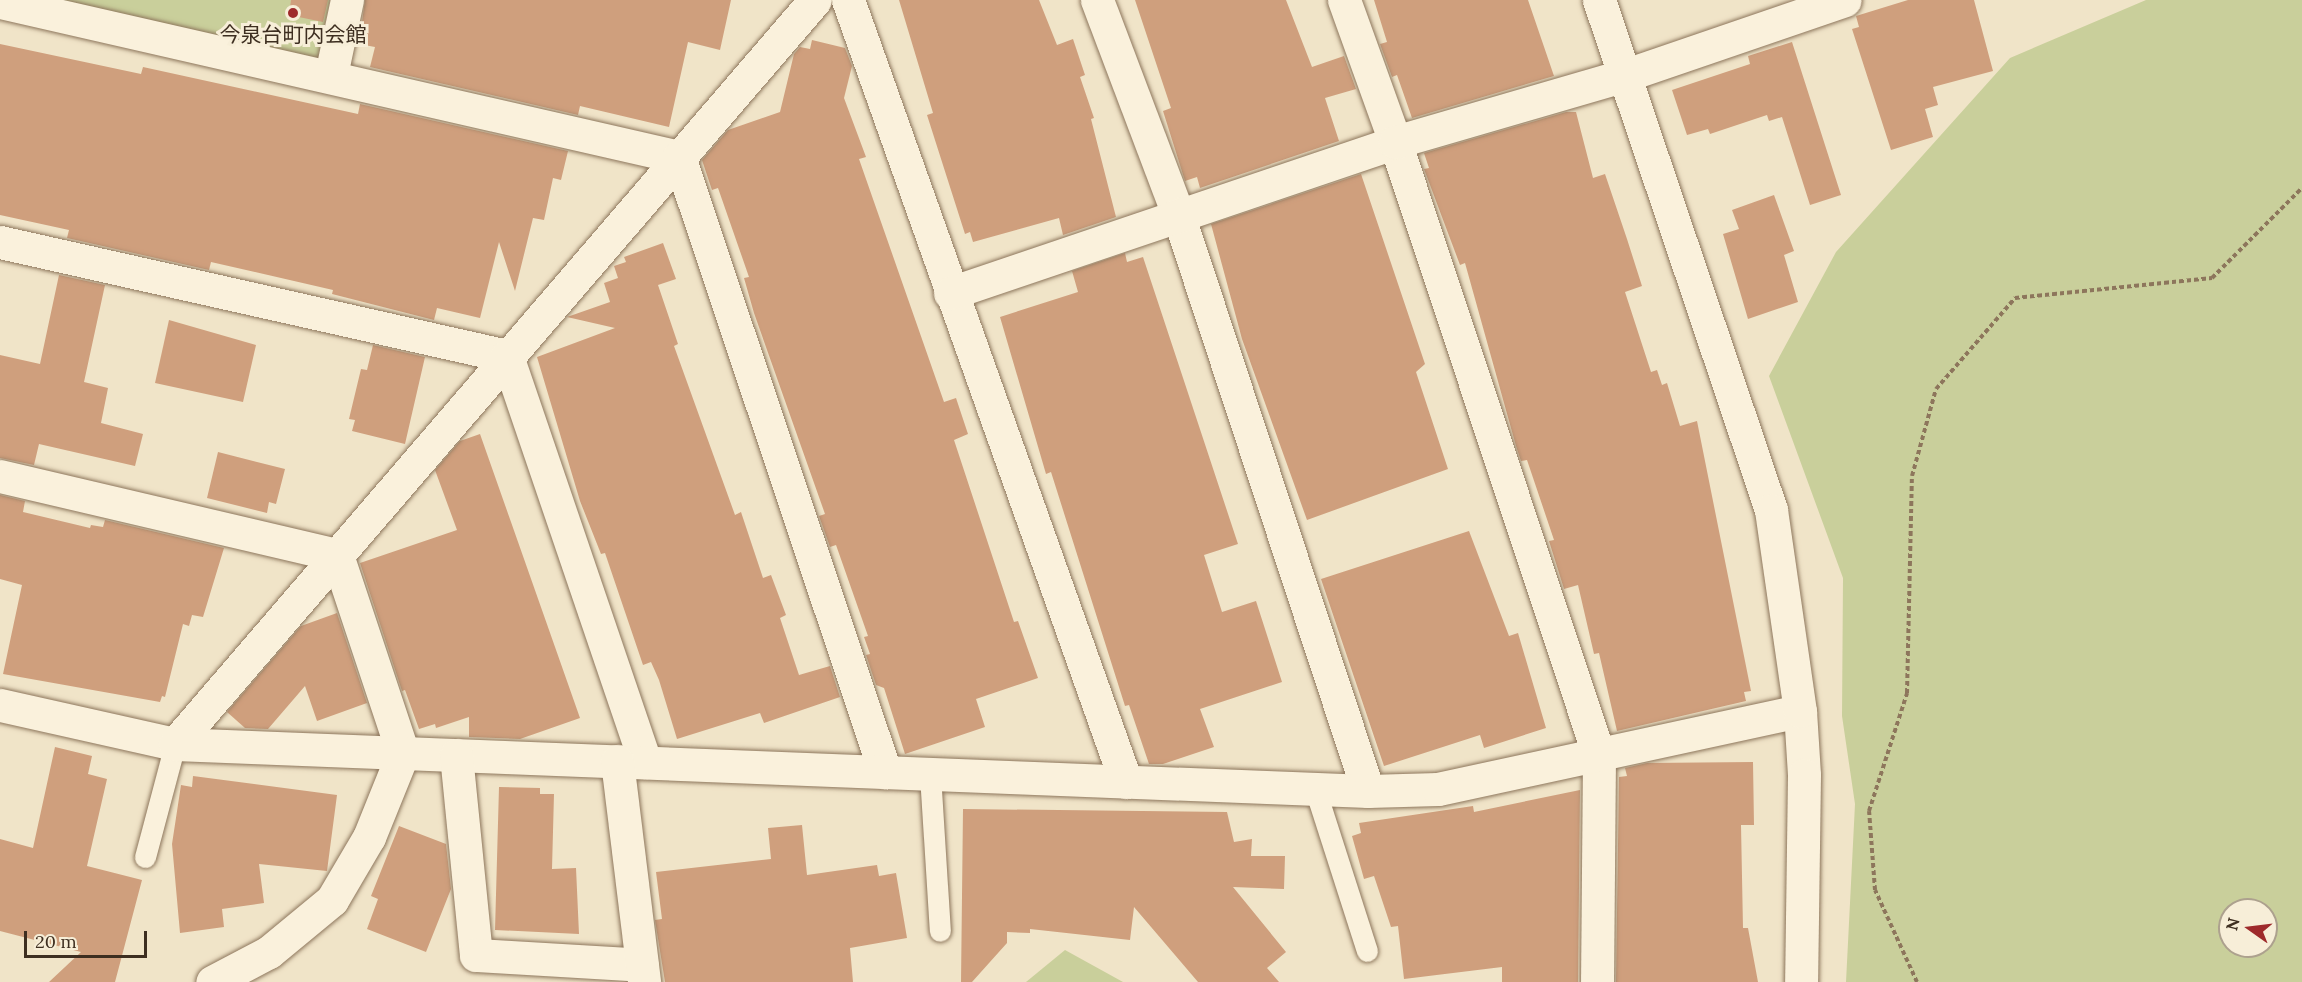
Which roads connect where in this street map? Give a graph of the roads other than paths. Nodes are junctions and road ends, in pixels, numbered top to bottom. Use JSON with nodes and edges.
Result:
{"nodes":[{"id":1,"x":347,"y":0,"type":"edge"},
{"id":2,"x":814,"y":0,"type":"edge"},
{"id":3,"x":848,"y":0,"type":"edge"},
{"id":4,"x":1097,"y":0,"type":"edge"},
{"id":5,"x":1344,"y":0,"type":"edge"},
{"id":6,"x":1599,"y":0,"type":"edge"},
{"id":7,"x":0,"y":2,"type":"edge"},
{"id":8,"x":1831,"y":2,"type":"edge"},
{"id":9,"x":331,"y":75,"type":"junction"},
{"id":10,"x":1626,"y":75,"type":"junction"},
{"id":11,"x":1395,"y":142,"type":"junction"},
{"id":12,"x":679,"y":157,"type":"junction"},
{"id":13,"x":1178,"y":214,"type":"junction"},
{"id":14,"x":0,"y":242,"type":"edge"},
{"id":15,"x":950,"y":293,"type":"junction"},
{"id":16,"x":507,"y":356,"type":"junction"},
{"id":17,"x":0,"y":476,"type":"edge"},
{"id":18,"x":337,"y":555,"type":"junction"},
{"id":19,"x":0,"y":705,"type":"edge"},
{"id":20,"x":1800,"y":711,"type":"junction"},
{"id":21,"x":175,"y":744,"type":"junction"},
{"id":22,"x":403,"y":753,"type":"junction"},
{"id":23,"x":456,"y":755,"type":"junction"},
{"id":24,"x":1599,"y":756,"type":"junction"},
{"id":25,"x":631,"y":762,"type":"junction"},
{"id":26,"x":885,"y":772,"type":"junction"},
{"id":27,"x":930,"y":774,"type":"junction"},
{"id":28,"x":1126,"y":782,"type":"junction"},
{"id":29,"x":1315,"y":789,"type":"junction"},
{"id":30,"x":1368,"y":791,"type":"junction"},
{"id":31,"x":145,"y":857,"type":"dead end"},
{"id":32,"x":940,"y":931,"type":"dead end"},
{"id":33,"x":1367,"y":951,"type":"dead end"},
{"id":34,"x":643,"y":974,"type":"edge"},
{"id":35,"x":212,"y":982,"type":"edge"},
{"id":36,"x":1597,"y":982,"type":"edge"},
{"id":37,"x":1801,"y":982,"type":"edge"}],
"edges":[{"from":1,"to":9,"type":"street"},
{"from":2,"to":12,"type":"street"},
{"from":3,"to":15,"type":"street"},
{"from":4,"to":13,"type":"street"},
{"from":5,"to":11,"type":"street"},
{"from":6,"to":10,"type":"street"},
{"from":7,"to":9,"type":"street"},
{"from":8,"to":10,"type":"street"},
{"from":9,"to":12,"type":"street"},
{"from":10,"to":11,"type":"street"},
{"from":10,"to":20,"type":"street"},
{"from":11,"to":13,"type":"street"},
{"from":11,"to":24,"type":"street"},
{"from":12,"to":16,"type":"street"},
{"from":12,"to":26,"type":"street"},
{"from":13,"to":15,"type":"street"},
{"from":13,"to":30,"type":"street"},
{"from":14,"to":16,"type":"street"},
{"from":15,"to":28,"type":"street"},
{"from":16,"to":18,"type":"street"},
{"from":16,"to":25,"type":"street"},
{"from":17,"to":18,"type":"street"},
{"from":18,"to":21,"type":"street"},
{"from":18,"to":22,"type":"street"},
{"from":19,"to":21,"type":"street"},
{"from":20,"to":24,"type":"street"},
{"from":20,"to":37,"type":"street"},
{"from":21,"to":22,"type":"street"},
{"from":21,"to":31,"type":"lane"},
{"from":22,"to":23,"type":"street"},
{"from":22,"to":35,"type":"street"},
{"from":23,"to":25,"type":"street"},
{"from":23,"to":34,"type":"street"},
{"from":24,"to":30,"type":"street"},
{"from":24,"to":36,"type":"street"},
{"from":25,"to":26,"type":"street"},
{"from":25,"to":34,"type":"street"},
{"from":26,"to":27,"type":"street"},
{"from":27,"to":28,"type":"street"},
{"from":27,"to":32,"type":"lane"},
{"from":28,"to":29,"type":"street"},
{"from":29,"to":30,"type":"street"},
{"from":29,"to":33,"type":"lane"}]}
